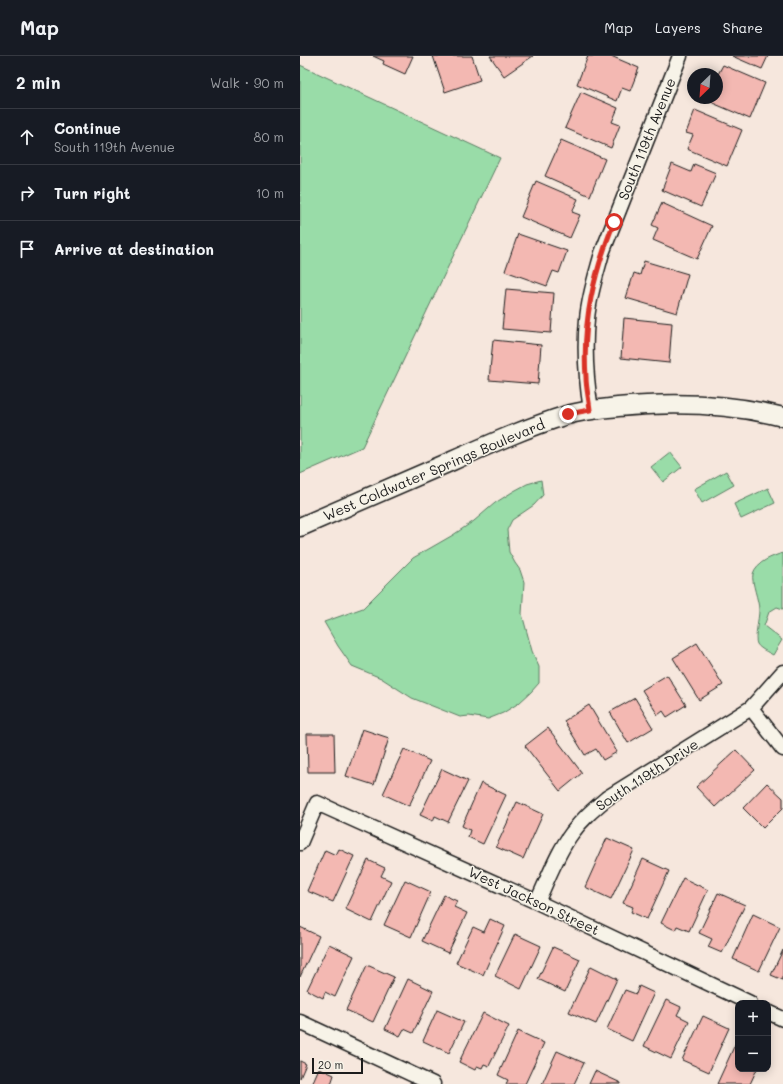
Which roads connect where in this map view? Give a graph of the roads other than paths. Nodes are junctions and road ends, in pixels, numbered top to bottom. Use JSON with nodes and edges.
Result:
{"nodes":[{"id":1,"x":680,"y":56,"type":"edge"},
{"id":2,"x":590,"y":410,"type":"junction"},
{"id":3,"x":783,"y":417,"type":"edge"},
{"id":4,"x":300,"y":528,"type":"edge"},
{"id":5,"x":783,"y":672,"type":"edge"},
{"id":6,"x":751,"y":708,"type":"junction"},
{"id":7,"x":783,"y":749,"type":"edge"},
{"id":8,"x":300,"y":843,"type":"edge"},
{"id":9,"x":537,"y":902,"type":"junction"},
{"id":10,"x":744,"y":1000,"type":"edge"},
{"id":11,"x":771,"y":1013,"type":"edge"},
{"id":12,"x":783,"y":1019,"type":"edge"},
{"id":13,"x":300,"y":1022,"type":"edge"},
{"id":14,"x":433,"y":1084,"type":"edge"}],
"edges":[{"from":1,"to":2,"type":"street","name":"South 119th Avenue"},
{"from":2,"to":3,"type":"street","name":"West Coldwater Springs Boulevard"},
{"from":2,"to":4,"type":"street","name":"West Coldwater Springs Boulevard"},
{"from":5,"to":6,"type":"street","name":"South 119th Drive"},
{"from":6,"to":7,"type":"street"},
{"from":6,"to":9,"type":"street","name":"South 119th Drive"},
{"from":8,"to":9,"type":"street","name":"West Jackson Street"},
{"from":9,"to":10,"type":"street","name":"West Jackson Street"},
{"from":11,"to":12,"type":"street"},
{"from":13,"to":14,"type":"street"}]}
